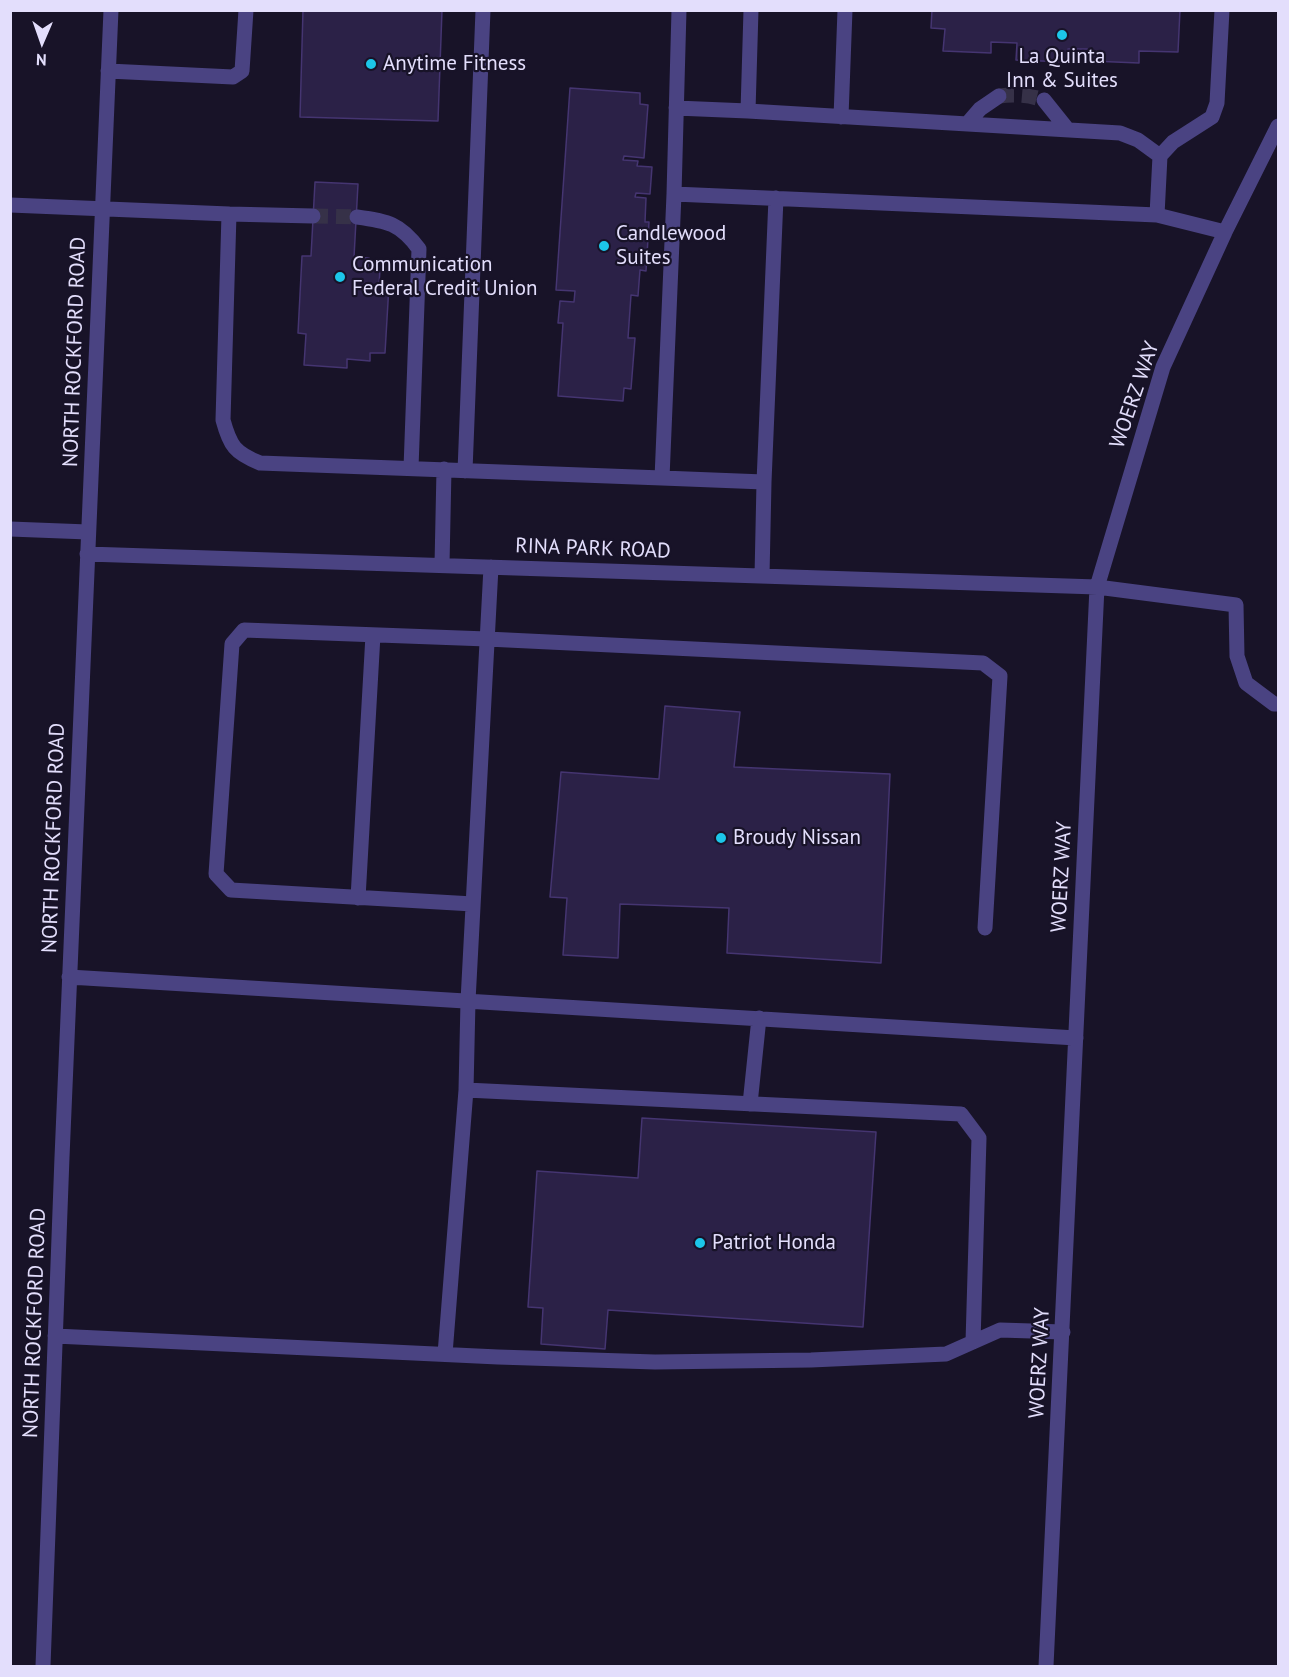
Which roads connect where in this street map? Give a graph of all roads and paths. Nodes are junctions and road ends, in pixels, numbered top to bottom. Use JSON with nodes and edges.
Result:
{"nodes":[{"id":1,"x":111,"y":10,"type":"edge"},
{"id":2,"x":246,"y":10,"type":"edge"},
{"id":3,"x":483,"y":10,"type":"edge"},
{"id":4,"x":679,"y":10,"type":"edge"},
{"id":5,"x":751,"y":10,"type":"edge"},
{"id":6,"x":844,"y":10,"type":"edge"},
{"id":7,"x":1222,"y":10,"type":"edge"},
{"id":8,"x":108,"y":71,"type":"junction"},
{"id":9,"x":999,"y":96,"type":"tunnel mouth"},
{"id":10,"x":1044,"y":100,"type":"tunnel mouth"},
{"id":11,"x":676,"y":108,"type":"junction"},
{"id":12,"x":748,"y":111,"type":"junction"},
{"id":13,"x":841,"y":117,"type":"junction"},
{"id":14,"x":967,"y":124,"type":"junction"},
{"id":15,"x":1278,"y":126,"type":"edge"},
{"id":16,"x":1068,"y":130,"type":"junction"},
{"id":17,"x":1160,"y":156,"type":"junction"},
{"id":18,"x":674,"y":194,"type":"junction"},
{"id":19,"x":776,"y":198,"type":"junction"},
{"id":20,"x":10,"y":204,"type":"edge"},
{"id":21,"x":102,"y":208,"type":"junction"},
{"id":22,"x":229,"y":214,"type":"junction"},
{"id":23,"x":1157,"y":215,"type":"junction"},
{"id":24,"x":313,"y":216,"type":"tunnel mouth"},
{"id":25,"x":357,"y":217,"type":"tunnel mouth"},
{"id":26,"x":1225,"y":232,"type":"junction"},
{"id":27,"x":411,"y":468,"type":"junction"},
{"id":28,"x":444,"y":470,"type":"junction"},
{"id":29,"x":465,"y":471,"type":"junction"},
{"id":30,"x":662,"y":478,"type":"junction"},
{"id":31,"x":764,"y":482,"type":"junction"},
{"id":32,"x":10,"y":528,"type":"edge"},
{"id":33,"x":88,"y":532,"type":"junction"},
{"id":34,"x":87,"y":554,"type":"junction"},
{"id":35,"x":442,"y":565,"type":"junction"},
{"id":36,"x":491,"y":567,"type":"junction"},
{"id":37,"x":762,"y":576,"type":"junction"},
{"id":38,"x":1097,"y":586,"type":"junction"},
{"id":39,"x":373,"y":635,"type":"junction"},
{"id":40,"x":487,"y":639,"type":"junction"},
{"id":41,"x":1278,"y":704,"type":"edge"},
{"id":42,"x":358,"y":898,"type":"junction"},
{"id":43,"x":473,"y":904,"type":"junction"},
{"id":44,"x":985,"y":928,"type":"dead end"},
{"id":45,"x":69,"y":977,"type":"junction"},
{"id":46,"x":468,"y":1001,"type":"junction"},
{"id":47,"x":759,"y":1018,"type":"junction"},
{"id":48,"x":1076,"y":1038,"type":"junction"},
{"id":49,"x":466,"y":1090,"type":"junction"},
{"id":50,"x":750,"y":1104,"type":"junction"},
{"id":51,"x":1063,"y":1332,"type":"junction"},
{"id":52,"x":55,"y":1336,"type":"junction"},
{"id":53,"x":973,"y":1342,"type":"junction"},
{"id":54,"x":445,"y":1354,"type":"junction"},
{"id":55,"x":43,"y":1666,"type":"edge"},
{"id":56,"x":1046,"y":1666,"type":"edge"}],
"edges":[{"from":1,"to":8,"type":"street","name":"NORTH ROCKFORD ROAD"},
{"from":2,"to":8,"type":"street"},
{"from":3,"to":29,"type":"street"},
{"from":4,"to":11,"type":"street"},
{"from":5,"to":12,"type":"street"},
{"from":6,"to":13,"type":"street"},
{"from":7,"to":17,"type":"street"},
{"from":8,"to":21,"type":"street","name":"NORTH ROCKFORD ROAD"},
{"from":9,"to":14,"type":"street"},
{"from":10,"to":16,"type":"street"},
{"from":11,"to":12,"type":"street"},
{"from":11,"to":18,"type":"street"},
{"from":12,"to":13,"type":"street"},
{"from":13,"to":14,"type":"street"},
{"from":14,"to":16,"type":"street"},
{"from":15,"to":26,"type":"street","name":"WOERZ WAY"},
{"from":16,"to":17,"type":"street"},
{"from":17,"to":23,"type":"street"},
{"from":18,"to":19,"type":"street"},
{"from":18,"to":30,"type":"street"},
{"from":19,"to":23,"type":"street"},
{"from":19,"to":31,"type":"street"},
{"from":20,"to":21,"type":"street"},
{"from":21,"to":22,"type":"street"},
{"from":21,"to":33,"type":"street","name":"NORTH ROCKFORD ROAD"},
{"from":22,"to":24,"type":"street"},
{"from":22,"to":27,"type":"street"},
{"from":23,"to":26,"type":"street"},
{"from":25,"to":27,"type":"street"},
{"from":26,"to":38,"type":"street","name":"WOERZ WAY"},
{"from":27,"to":28,"type":"street"},
{"from":28,"to":29,"type":"street"},
{"from":28,"to":35,"type":"street"},
{"from":29,"to":30,"type":"street"},
{"from":30,"to":31,"type":"street"},
{"from":31,"to":37,"type":"street"},
{"from":32,"to":33,"type":"street"},
{"from":33,"to":34,"type":"street","name":"NORTH ROCKFORD ROAD"},
{"from":34,"to":35,"type":"street","name":"RINA PARK ROAD"},
{"from":34,"to":45,"type":"street","name":"NORTH ROCKFORD ROAD"},
{"from":35,"to":36,"type":"street","name":"RINA PARK ROAD"},
{"from":36,"to":37,"type":"street","name":"RINA PARK ROAD"},
{"from":36,"to":40,"type":"street"},
{"from":37,"to":38,"type":"street","name":"RINA PARK ROAD"},
{"from":38,"to":41,"type":"street","name":"RINA PARK ROAD"},
{"from":38,"to":48,"type":"street","name":"WOERZ WAY"},
{"from":39,"to":40,"type":"street"},
{"from":39,"to":42,"type":"street"},
{"from":39,"to":42,"type":"street"},
{"from":40,"to":43,"type":"street"},
{"from":40,"to":44,"type":"street"},
{"from":42,"to":43,"type":"street"},
{"from":43,"to":46,"type":"street"},
{"from":45,"to":46,"type":"street"},
{"from":45,"to":52,"type":"street","name":"NORTH ROCKFORD ROAD"},
{"from":46,"to":47,"type":"street"},
{"from":46,"to":49,"type":"street"},
{"from":47,"to":48,"type":"street"},
{"from":47,"to":50,"type":"street"},
{"from":48,"to":51,"type":"street","name":"WOERZ WAY"},
{"from":49,"to":50,"type":"street"},
{"from":49,"to":54,"type":"street"},
{"from":50,"to":53,"type":"street"},
{"from":51,"to":53,"type":"street"},
{"from":51,"to":56,"type":"street","name":"WOERZ WAY"},
{"from":52,"to":54,"type":"street"},
{"from":52,"to":55,"type":"street","name":"NORTH ROCKFORD ROAD"},
{"from":53,"to":54,"type":"street"}]}
